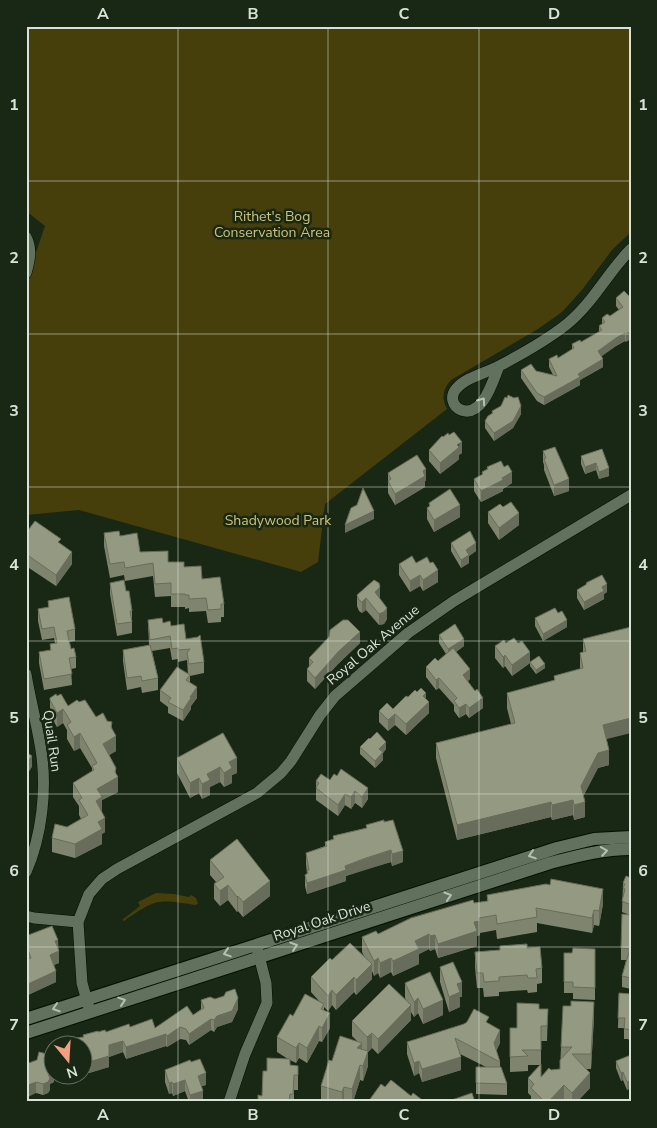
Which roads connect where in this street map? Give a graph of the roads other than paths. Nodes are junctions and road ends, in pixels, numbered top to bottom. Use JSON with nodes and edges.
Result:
{"nodes":[{"id":1,"x":26,"y":236,"type":"edge"},
{"id":2,"x":631,"y":249,"type":"edge"},
{"id":3,"x":26,"y":272,"type":"edge"},
{"id":4,"x":499,"y":366,"type":"dead end"},
{"id":5,"x":631,"y":495,"type":"edge"},
{"id":6,"x":26,"y":674,"type":"edge"},
{"id":7,"x":631,"y":837,"type":"edge"},
{"id":8,"x":631,"y":850,"type":"edge"},
{"id":9,"x":26,"y":872,"type":"edge"},
{"id":10,"x":26,"y":916,"type":"edge"},
{"id":11,"x":78,"y":922,"type":"junction"},
{"id":12,"x":256,"y":944,"type":"junction"},
{"id":13,"x":259,"y":957,"type":"junction"},
{"id":14,"x":86,"y":998,"type":"junction"},
{"id":15,"x":90,"y":1012,"type":"junction"},
{"id":16,"x":26,"y":1019,"type":"edge"},
{"id":17,"x":26,"y":1033,"type":"edge"},
{"id":18,"x":229,"y":1102,"type":"edge"}],
"edges":[{"from":1,"to":3,"type":"street"},
{"from":2,"to":4,"type":"street"},
{"from":5,"to":11,"type":"street","name":"Royal Oak Avenue"},
{"from":6,"to":9,"type":"street","name":"Quail Run"},
{"from":7,"to":12,"type":"main road","name":"Royal Oak Drive","one_way":true},
{"from":13,"to":8,"type":"main road","name":"Royal Oak Drive","one_way":true},
{"from":10,"to":11,"type":"street"},
{"from":11,"to":14,"type":"street","name":"Royal Oak Avenue"},
{"from":12,"to":13,"type":"street"},
{"from":12,"to":14,"type":"main road","name":"Royal Oak Drive","one_way":true},
{"from":15,"to":13,"type":"main road","name":"Royal Oak Drive","one_way":true},
{"from":13,"to":18,"type":"street"},
{"from":14,"to":15,"type":"street","name":"Royal Oak Avenue"},
{"from":14,"to":16,"type":"main road","name":"Royal Oak Drive","one_way":true},
{"from":15,"to":17,"type":"main road","name":"Royal Oak Drive"}]}
